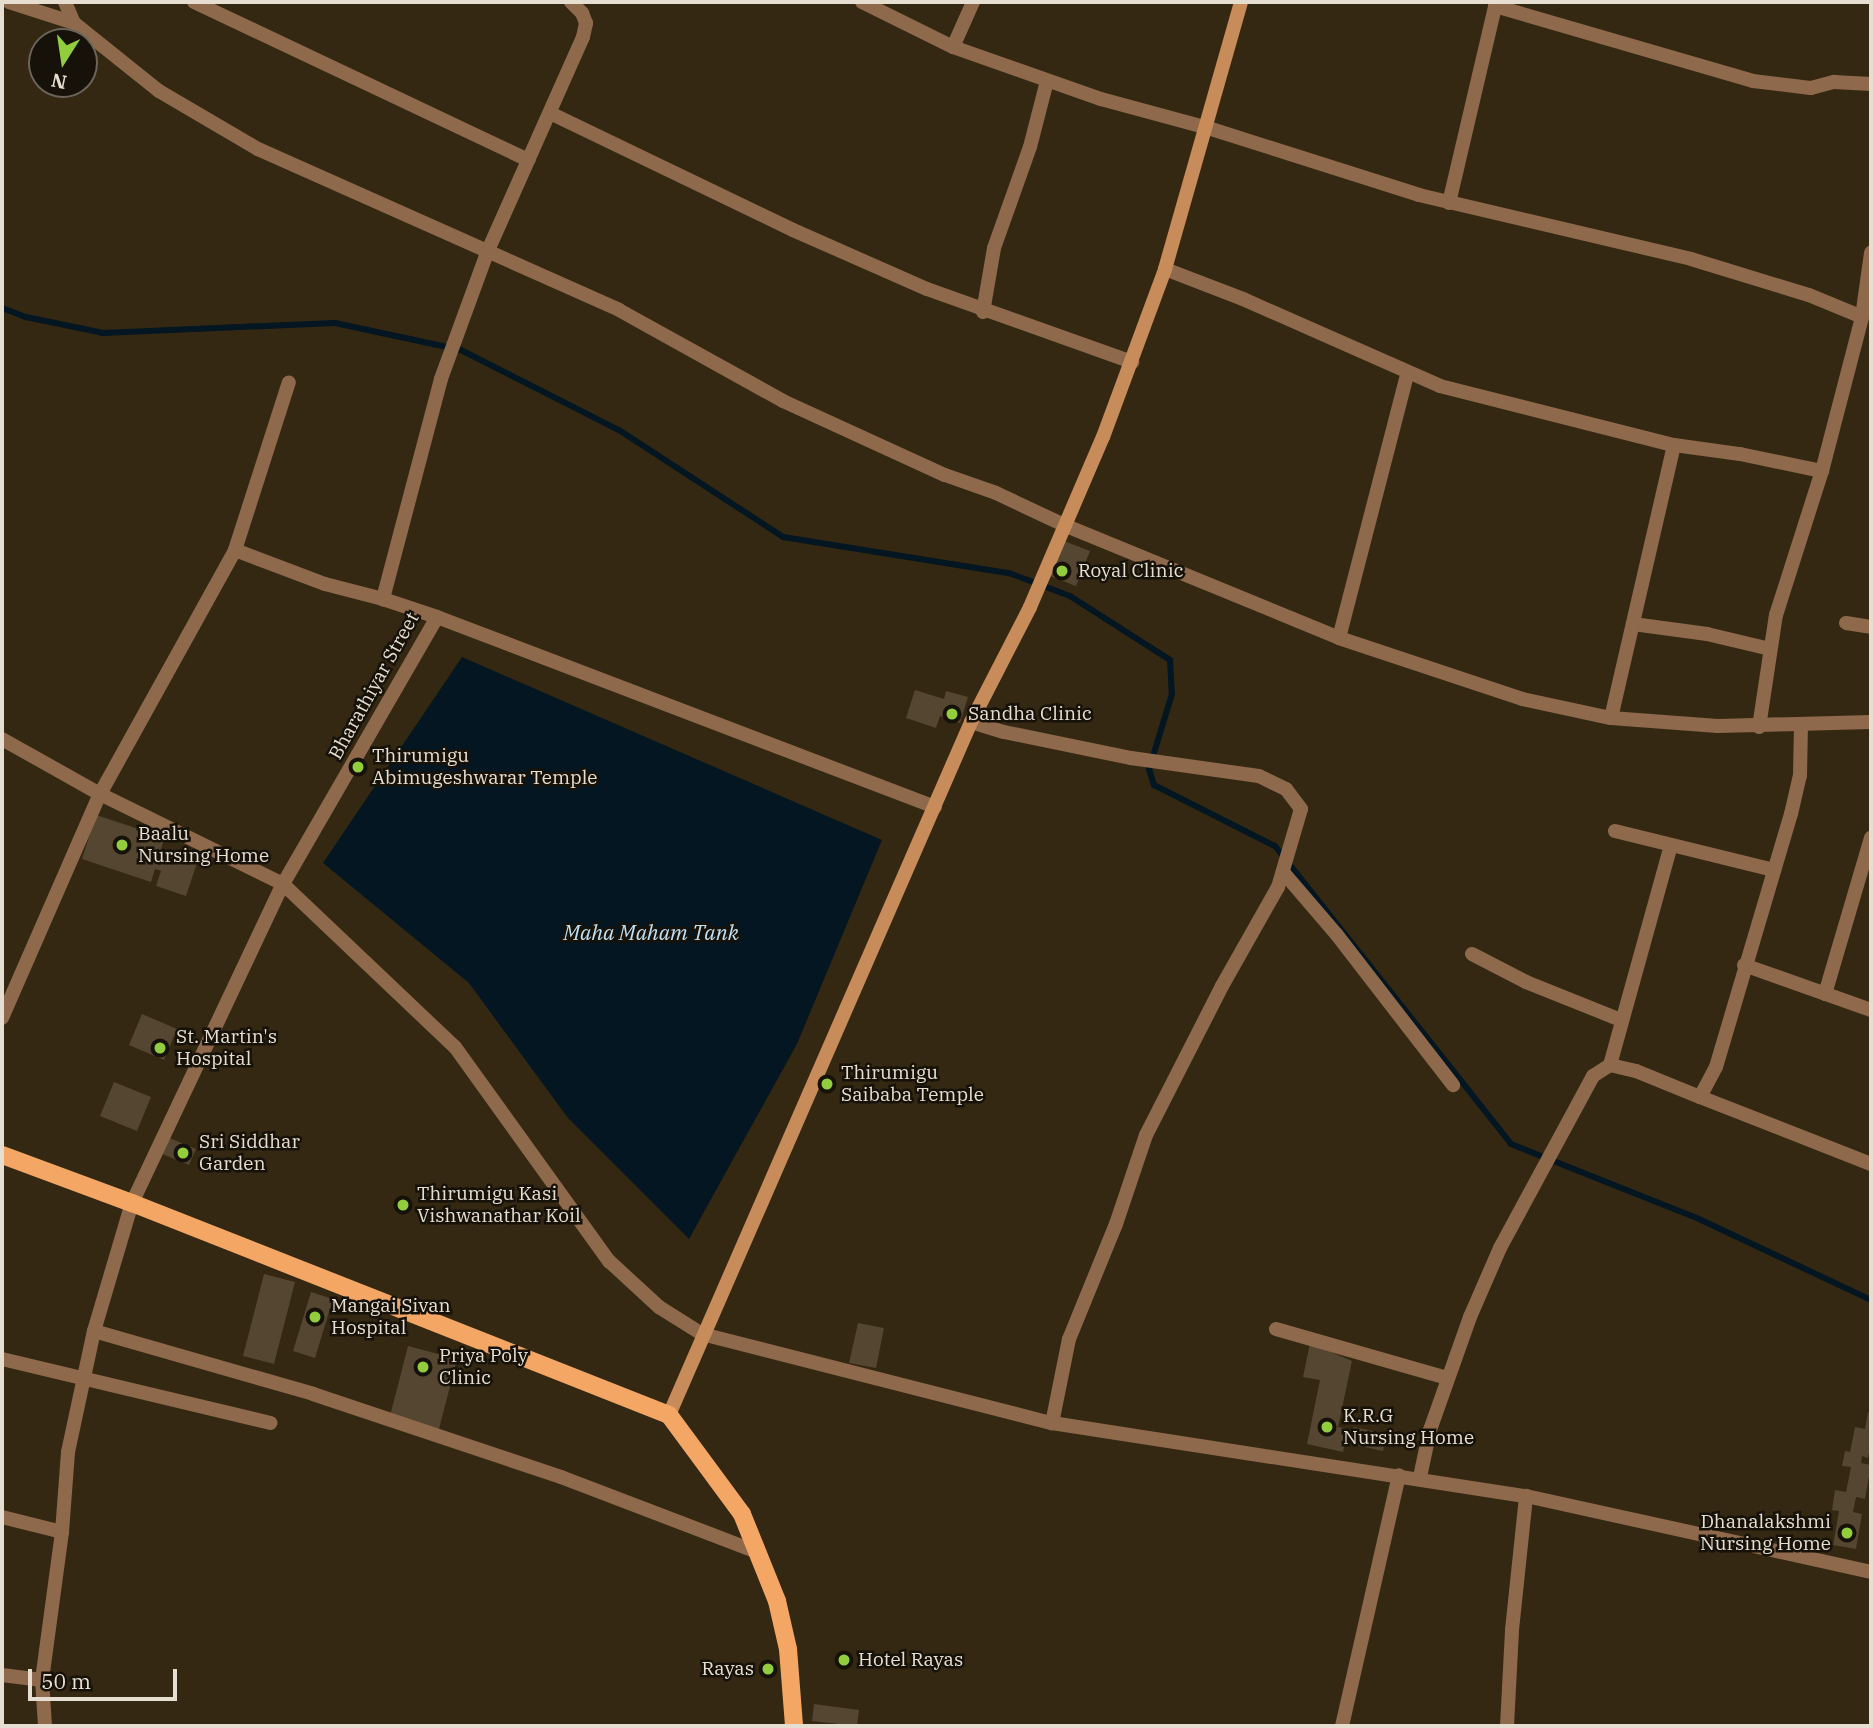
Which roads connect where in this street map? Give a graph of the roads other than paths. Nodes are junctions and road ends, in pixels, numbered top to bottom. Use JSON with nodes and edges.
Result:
{"nodes":[{"id":1,"x":9,"y":2,"type":"edge"},
{"id":2,"x":65,"y":2,"type":"edge"},
{"id":3,"x":194,"y":2,"type":"edge"},
{"id":4,"x":571,"y":2,"type":"edge"},
{"id":5,"x":862,"y":2,"type":"edge"},
{"id":6,"x":973,"y":2,"type":"edge"},
{"id":7,"x":1241,"y":2,"type":"edge"},
{"id":8,"x":1495,"y":4,"type":"edge"},
{"id":9,"x":215,"y":6,"type":"edge"},
{"id":10,"x":74,"y":23,"type":"junction"},
{"id":11,"x":953,"y":47,"type":"junction"},
{"id":12,"x":1047,"y":80,"type":"junction"},
{"id":13,"x":1871,"y":84,"type":"edge"},
{"id":14,"x":551,"y":113,"type":"junction"},
{"id":15,"x":1205,"y":127,"type":"junction"},
{"id":16,"x":529,"y":160,"type":"junction"},
{"id":17,"x":1449,"y":202,"type":"junction"},
{"id":18,"x":487,"y":253,"type":"junction"},
{"id":19,"x":1871,"y":253,"type":"edge"},
{"id":20,"x":1166,"y":269,"type":"junction"},
{"id":21,"x":983,"y":312,"type":"junction"},
{"id":22,"x":1862,"y":317,"type":"junction"},
{"id":23,"x":1132,"y":362,"type":"junction"},
{"id":24,"x":1408,"y":372,"type":"junction"},
{"id":25,"x":289,"y":382,"type":"dead end"},
{"id":26,"x":1674,"y":445,"type":"junction"},
{"id":27,"x":1822,"y":471,"type":"junction"},
{"id":28,"x":1064,"y":525,"type":"junction"},
{"id":29,"x":235,"y":550,"type":"junction"},
{"id":30,"x":383,"y":599,"type":"junction"},
{"id":31,"x":438,"y":617,"type":"junction"},
{"id":32,"x":1846,"y":623,"type":"dead end"},
{"id":33,"x":1633,"y":624,"type":"junction"},
{"id":34,"x":1871,"y":627,"type":"edge"},
{"id":35,"x":1339,"y":638,"type":"junction"},
{"id":36,"x":1770,"y":649,"type":"junction"},
{"id":37,"x":1611,"y":718,"type":"junction"},
{"id":38,"x":971,"y":722,"type":"junction"},
{"id":39,"x":1871,"y":722,"type":"edge"},
{"id":40,"x":1801,"y":724,"type":"junction"},
{"id":41,"x":1759,"y":727,"type":"junction"},
{"id":42,"x":2,"y":739,"type":"edge"},
{"id":43,"x":100,"y":794,"type":"junction"},
{"id":44,"x":935,"y":807,"type":"junction"},
{"id":45,"x":1615,"y":831,"type":"dead end"},
{"id":46,"x":1871,"y":838,"type":"edge"},
{"id":47,"x":1671,"y":845,"type":"junction"},
{"id":48,"x":1774,"y":870,"type":"junction"},
{"id":49,"x":1283,"y":872,"type":"junction"},
{"id":50,"x":283,"y":884,"type":"junction"},
{"id":51,"x":1472,"y":954,"type":"dead end"},
{"id":52,"x":1744,"y":965,"type":"junction"},
{"id":53,"x":1825,"y":993,"type":"junction"},
{"id":54,"x":1871,"y":1010,"type":"edge"},
{"id":55,"x":2,"y":1018,"type":"edge"},
{"id":56,"x":1621,"y":1020,"type":"junction"},
{"id":57,"x":1610,"y":1065,"type":"junction"},
{"id":58,"x":1453,"y":1085,"type":"dead end"},
{"id":59,"x":1700,"y":1097,"type":"junction"},
{"id":60,"x":2,"y":1155,"type":"edge"},
{"id":61,"x":1871,"y":1164,"type":"edge"},
{"id":62,"x":132,"y":1203,"type":"junction"},
{"id":63,"x":1276,"y":1329,"type":"dead end"},
{"id":64,"x":94,"y":1331,"type":"junction"},
{"id":65,"x":702,"y":1334,"type":"junction"},
{"id":66,"x":2,"y":1359,"type":"edge"},
{"id":67,"x":83,"y":1378,"type":"junction"},
{"id":68,"x":1447,"y":1378,"type":"junction"},
{"id":69,"x":669,"y":1415,"type":"junction"},
{"id":70,"x":270,"y":1423,"type":"dead end"},
{"id":71,"x":1052,"y":1423,"type":"junction"},
{"id":72,"x":1399,"y":1475,"type":"junction"},
{"id":73,"x":1420,"y":1477,"type":"junction"},
{"id":74,"x":1526,"y":1496,"type":"junction"},
{"id":75,"x":2,"y":1517,"type":"edge"},
{"id":76,"x":62,"y":1532,"type":"junction"},
{"id":77,"x":757,"y":1552,"type":"junction"},
{"id":78,"x":1871,"y":1572,"type":"edge"},
{"id":79,"x":2,"y":1675,"type":"edge"},
{"id":80,"x":43,"y":1681,"type":"junction"},
{"id":81,"x":45,"y":1726,"type":"edge"},
{"id":82,"x":794,"y":1726,"type":"edge"},
{"id":83,"x":1342,"y":1726,"type":"edge"},
{"id":84,"x":1507,"y":1726,"type":"edge"}],
"edges":[{"from":1,"to":10,"type":"street"},
{"from":2,"to":10,"type":"street"},
{"from":3,"to":9,"type":"street"},
{"from":4,"to":14,"type":"street","name":"Bharathiyar Street"},
{"from":5,"to":11,"type":"street"},
{"from":6,"to":11,"type":"street"},
{"from":7,"to":15,"type":"street"},
{"from":8,"to":13,"type":"street"},
{"from":8,"to":17,"type":"street"},
{"from":9,"to":16,"type":"street"},
{"from":10,"to":18,"type":"street"},
{"from":11,"to":12,"type":"street"},
{"from":12,"to":15,"type":"street"},
{"from":12,"to":21,"type":"street"},
{"from":14,"to":16,"type":"street","name":"Bharathiyar Street"},
{"from":14,"to":21,"type":"street"},
{"from":15,"to":17,"type":"street"},
{"from":15,"to":20,"type":"street"},
{"from":16,"to":18,"type":"street","name":"Bharathiyar Street"},
{"from":17,"to":22,"type":"street"},
{"from":18,"to":28,"type":"street"},
{"from":18,"to":30,"type":"street","name":"Bharathiyar Street"},
{"from":19,"to":22,"type":"street"},
{"from":20,"to":23,"type":"street"},
{"from":20,"to":24,"type":"street"},
{"from":21,"to":23,"type":"street"},
{"from":22,"to":27,"type":"street"},
{"from":23,"to":28,"type":"street"},
{"from":24,"to":26,"type":"street"},
{"from":24,"to":35,"type":"street"},
{"from":25,"to":29,"type":"street"},
{"from":26,"to":27,"type":"street"},
{"from":26,"to":33,"type":"street"},
{"from":27,"to":36,"type":"street"},
{"from":28,"to":35,"type":"street"},
{"from":28,"to":38,"type":"street"},
{"from":29,"to":30,"type":"street"},
{"from":29,"to":43,"type":"street"},
{"from":30,"to":31,"type":"street","name":"Bharathiyar Street"},
{"from":31,"to":44,"type":"street"},
{"from":31,"to":50,"type":"street","name":"Bharathiyar Street"},
{"from":32,"to":34,"type":"street"},
{"from":33,"to":36,"type":"street"},
{"from":33,"to":37,"type":"street"},
{"from":35,"to":37,"type":"street"},
{"from":36,"to":41,"type":"street"},
{"from":37,"to":41,"type":"street"},
{"from":38,"to":44,"type":"street"},
{"from":38,"to":49,"type":"street"},
{"from":39,"to":40,"type":"street"},
{"from":40,"to":41,"type":"street"},
{"from":40,"to":48,"type":"street"},
{"from":42,"to":43,"type":"street"},
{"from":43,"to":50,"type":"street"},
{"from":43,"to":55,"type":"street"},
{"from":44,"to":65,"type":"street"},
{"from":45,"to":47,"type":"street"},
{"from":46,"to":53,"type":"street"},
{"from":47,"to":48,"type":"street"},
{"from":47,"to":56,"type":"street"},
{"from":48,"to":52,"type":"street"},
{"from":49,"to":58,"type":"street"},
{"from":49,"to":71,"type":"street"},
{"from":50,"to":62,"type":"street","name":"Bharathiyar Street"},
{"from":50,"to":65,"type":"street"},
{"from":51,"to":56,"type":"street"},
{"from":52,"to":53,"type":"street"},
{"from":52,"to":59,"type":"street"},
{"from":53,"to":54,"type":"street"},
{"from":56,"to":57,"type":"street"},
{"from":57,"to":59,"type":"street"},
{"from":57,"to":68,"type":"street"},
{"from":59,"to":61,"type":"street"},
{"from":60,"to":62,"type":"main road"},
{"from":62,"to":64,"type":"street","name":"Bharathiyar Street"},
{"from":62,"to":69,"type":"main road"},
{"from":63,"to":68,"type":"street"},
{"from":64,"to":67,"type":"street","name":"Bharathiyar Street"},
{"from":64,"to":77,"type":"street"},
{"from":65,"to":69,"type":"street"},
{"from":65,"to":71,"type":"street"},
{"from":66,"to":67,"type":"street"},
{"from":67,"to":70,"type":"street"},
{"from":67,"to":76,"type":"street","name":"Bharathiyar Street"},
{"from":68,"to":73,"type":"street"},
{"from":69,"to":77,"type":"main road"},
{"from":71,"to":72,"type":"street"},
{"from":72,"to":73,"type":"street"},
{"from":72,"to":83,"type":"street"},
{"from":73,"to":74,"type":"street"},
{"from":74,"to":78,"type":"street"},
{"from":74,"to":84,"type":"street"},
{"from":75,"to":76,"type":"street"},
{"from":76,"to":80,"type":"street","name":"Bharathiyar Street"},
{"from":77,"to":82,"type":"main road"},
{"from":79,"to":80,"type":"street"},
{"from":80,"to":81,"type":"street","name":"Bharathiyar Street"}]}
